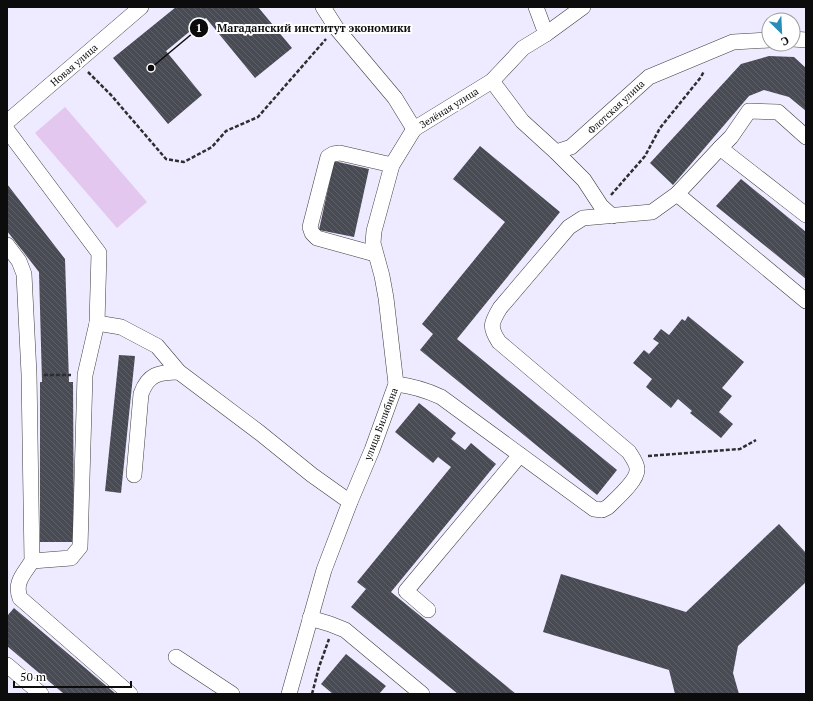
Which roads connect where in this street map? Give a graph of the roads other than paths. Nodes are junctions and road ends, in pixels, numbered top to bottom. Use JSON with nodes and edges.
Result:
{"nodes":[{"id":1,"x":141,"y":7,"type":"edge"},
{"id":2,"x":323,"y":7,"type":"edge"},
{"id":3,"x":536,"y":7,"type":"edge"},
{"id":4,"x":583,"y":7,"type":"edge"},
{"id":5,"x":546,"y":34,"type":"junction"},
{"id":6,"x":761,"y":40,"type":"edge"},
{"id":7,"x":492,"y":81,"type":"junction"},
{"id":8,"x":7,"y":122,"type":"edge"},
{"id":9,"x":414,"y":129,"type":"junction"},
{"id":10,"x":7,"y":130,"type":"edge"},
{"id":11,"x":806,"y":137,"type":"edge"},
{"id":12,"x":720,"y":148,"type":"junction"},
{"id":13,"x":556,"y":152,"type":"junction"},
{"id":14,"x":392,"y":165,"type":"junction"},
{"id":15,"x":677,"y":194,"type":"junction"},
{"id":16,"x":806,"y":215,"type":"edge"},
{"id":17,"x":612,"y":216,"type":"junction"},
{"id":18,"x":7,"y":245,"type":"edge"},
{"id":19,"x":376,"y":254,"type":"junction"},
{"id":20,"x":806,"y":301,"type":"edge"},
{"id":21,"x":97,"y":323,"type":"junction"},
{"id":22,"x":179,"y":372,"type":"junction"},
{"id":23,"x":396,"y":384,"type":"junction"},
{"id":24,"x":520,"y":454,"type":"junction"},
{"id":25,"x":134,"y":476,"type":"dead end"},
{"id":26,"x":350,"y":502,"type":"junction"},
{"id":27,"x":32,"y":561,"type":"junction"},
{"id":28,"x":428,"y":610,"type":"dead end"},
{"id":29,"x":310,"y":618,"type":"junction"},
{"id":30,"x":176,"y":657,"type":"dead end"},
{"id":31,"x":7,"y":665,"type":"edge"},
{"id":32,"x":41,"y":694,"type":"edge"},
{"id":33,"x":130,"y":694,"type":"edge"},
{"id":34,"x":232,"y":694,"type":"edge"},
{"id":35,"x":289,"y":694,"type":"edge"},
{"id":36,"x":422,"y":694,"type":"edge"}],
"edges":[{"from":1,"to":8,"type":"street","name":"Новая улица"},
{"from":2,"to":9,"type":"street","name":"Зелёная улица"},
{"from":3,"to":5,"type":"street"},
{"from":4,"to":5,"type":"street","name":"Зелёная улица"},
{"from":5,"to":7,"type":"street","name":"Зелёная улица"},
{"from":6,"to":13,"type":"street","name":"Флотская улица"},
{"from":7,"to":9,"type":"street","name":"Зелёная улица"},
{"from":7,"to":13,"type":"street"},
{"from":9,"to":14,"type":"street","name":"улица Билибина"},
{"from":10,"to":21,"type":"street"},
{"from":11,"to":12,"type":"street"},
{"from":12,"to":15,"type":"street"},
{"from":12,"to":16,"type":"street"},
{"from":13,"to":17,"type":"street"},
{"from":14,"to":19,"type":"street","name":"улица Билибина"},
{"from":14,"to":19,"type":"street"},
{"from":15,"to":17,"type":"street"},
{"from":15,"to":20,"type":"street"},
{"from":17,"to":24,"type":"street"},
{"from":18,"to":27,"type":"street"},
{"from":19,"to":23,"type":"street","name":"улица Билибина"},
{"from":21,"to":22,"type":"street"},
{"from":21,"to":27,"type":"street"},
{"from":22,"to":25,"type":"street"},
{"from":22,"to":26,"type":"street"},
{"from":23,"to":24,"type":"street"},
{"from":23,"to":26,"type":"street","name":"улица Билибина"},
{"from":24,"to":28,"type":"street"},
{"from":26,"to":29,"type":"street","name":"улица Билибина"},
{"from":27,"to":33,"type":"street"},
{"from":29,"to":35,"type":"street","name":"улица Билибина"},
{"from":29,"to":36,"type":"street"},
{"from":30,"to":34,"type":"street"},
{"from":31,"to":32,"type":"street"}]}
